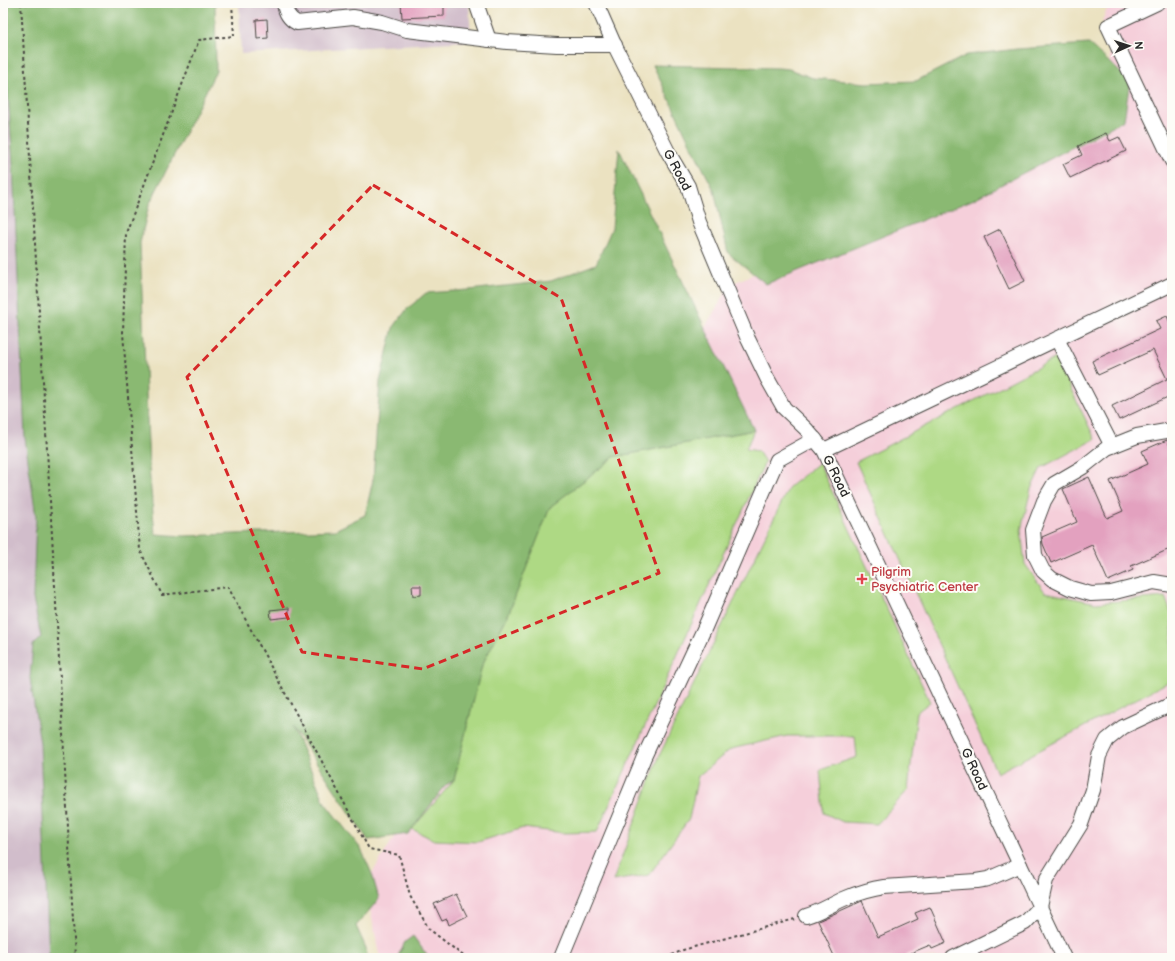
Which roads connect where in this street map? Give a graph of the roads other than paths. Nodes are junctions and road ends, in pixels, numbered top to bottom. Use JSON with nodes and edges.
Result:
{"nodes":[{"id":1,"x":284,"y":3,"type":"edge"},
{"id":2,"x":476,"y":3,"type":"edge"},
{"id":3,"x":596,"y":3,"type":"edge"},
{"id":4,"x":1157,"y":3,"type":"edge"},
{"id":5,"x":489,"y":40,"type":"junction"},
{"id":6,"x":615,"y":45,"type":"junction"},
{"id":7,"x":1172,"y":161,"type":"edge"},
{"id":8,"x":1172,"y":284,"type":"edge"},
{"id":9,"x":1057,"y":339,"type":"junction"},
{"id":10,"x":1172,"y":430,"type":"edge"},
{"id":11,"x":815,"y":439,"type":"junction"},
{"id":12,"x":1112,"y":446,"type":"junction"},
{"id":13,"x":824,"y":450,"type":"junction"},
{"id":14,"x":1172,"y":585,"type":"edge"},
{"id":15,"x":1172,"y":704,"type":"edge"},
{"id":16,"x":1020,"y":865,"type":"junction"},
{"id":17,"x":1040,"y":907,"type":"junction"},
{"id":18,"x":806,"y":916,"type":"road end"},
{"id":19,"x":561,"y":958,"type":"edge"},
{"id":20,"x":953,"y":958,"type":"edge"},
{"id":21,"x":1064,"y":958,"type":"edge"}],
"edges":[{"from":1,"to":5,"type":"street"},
{"from":2,"to":5,"type":"street"},
{"from":3,"to":6,"type":"street","name":"G Road"},
{"from":4,"to":7,"type":"street"},
{"from":5,"to":6,"type":"street"},
{"from":6,"to":11,"type":"street","name":"G Road"},
{"from":8,"to":9,"type":"street"},
{"from":9,"to":12,"type":"street"},
{"from":9,"to":13,"type":"street"},
{"from":10,"to":12,"type":"street"},
{"from":11,"to":13,"type":"street","name":"G Road"},
{"from":11,"to":19,"type":"street"},
{"from":12,"to":14,"type":"street"},
{"from":13,"to":16,"type":"street","name":"G Road"},
{"from":15,"to":17,"type":"street"},
{"from":16,"to":17,"type":"street","name":"G Road"},
{"from":16,"to":18,"type":"street"},
{"from":17,"to":20,"type":"street"},
{"from":17,"to":21,"type":"street","name":"G Road"}]}
